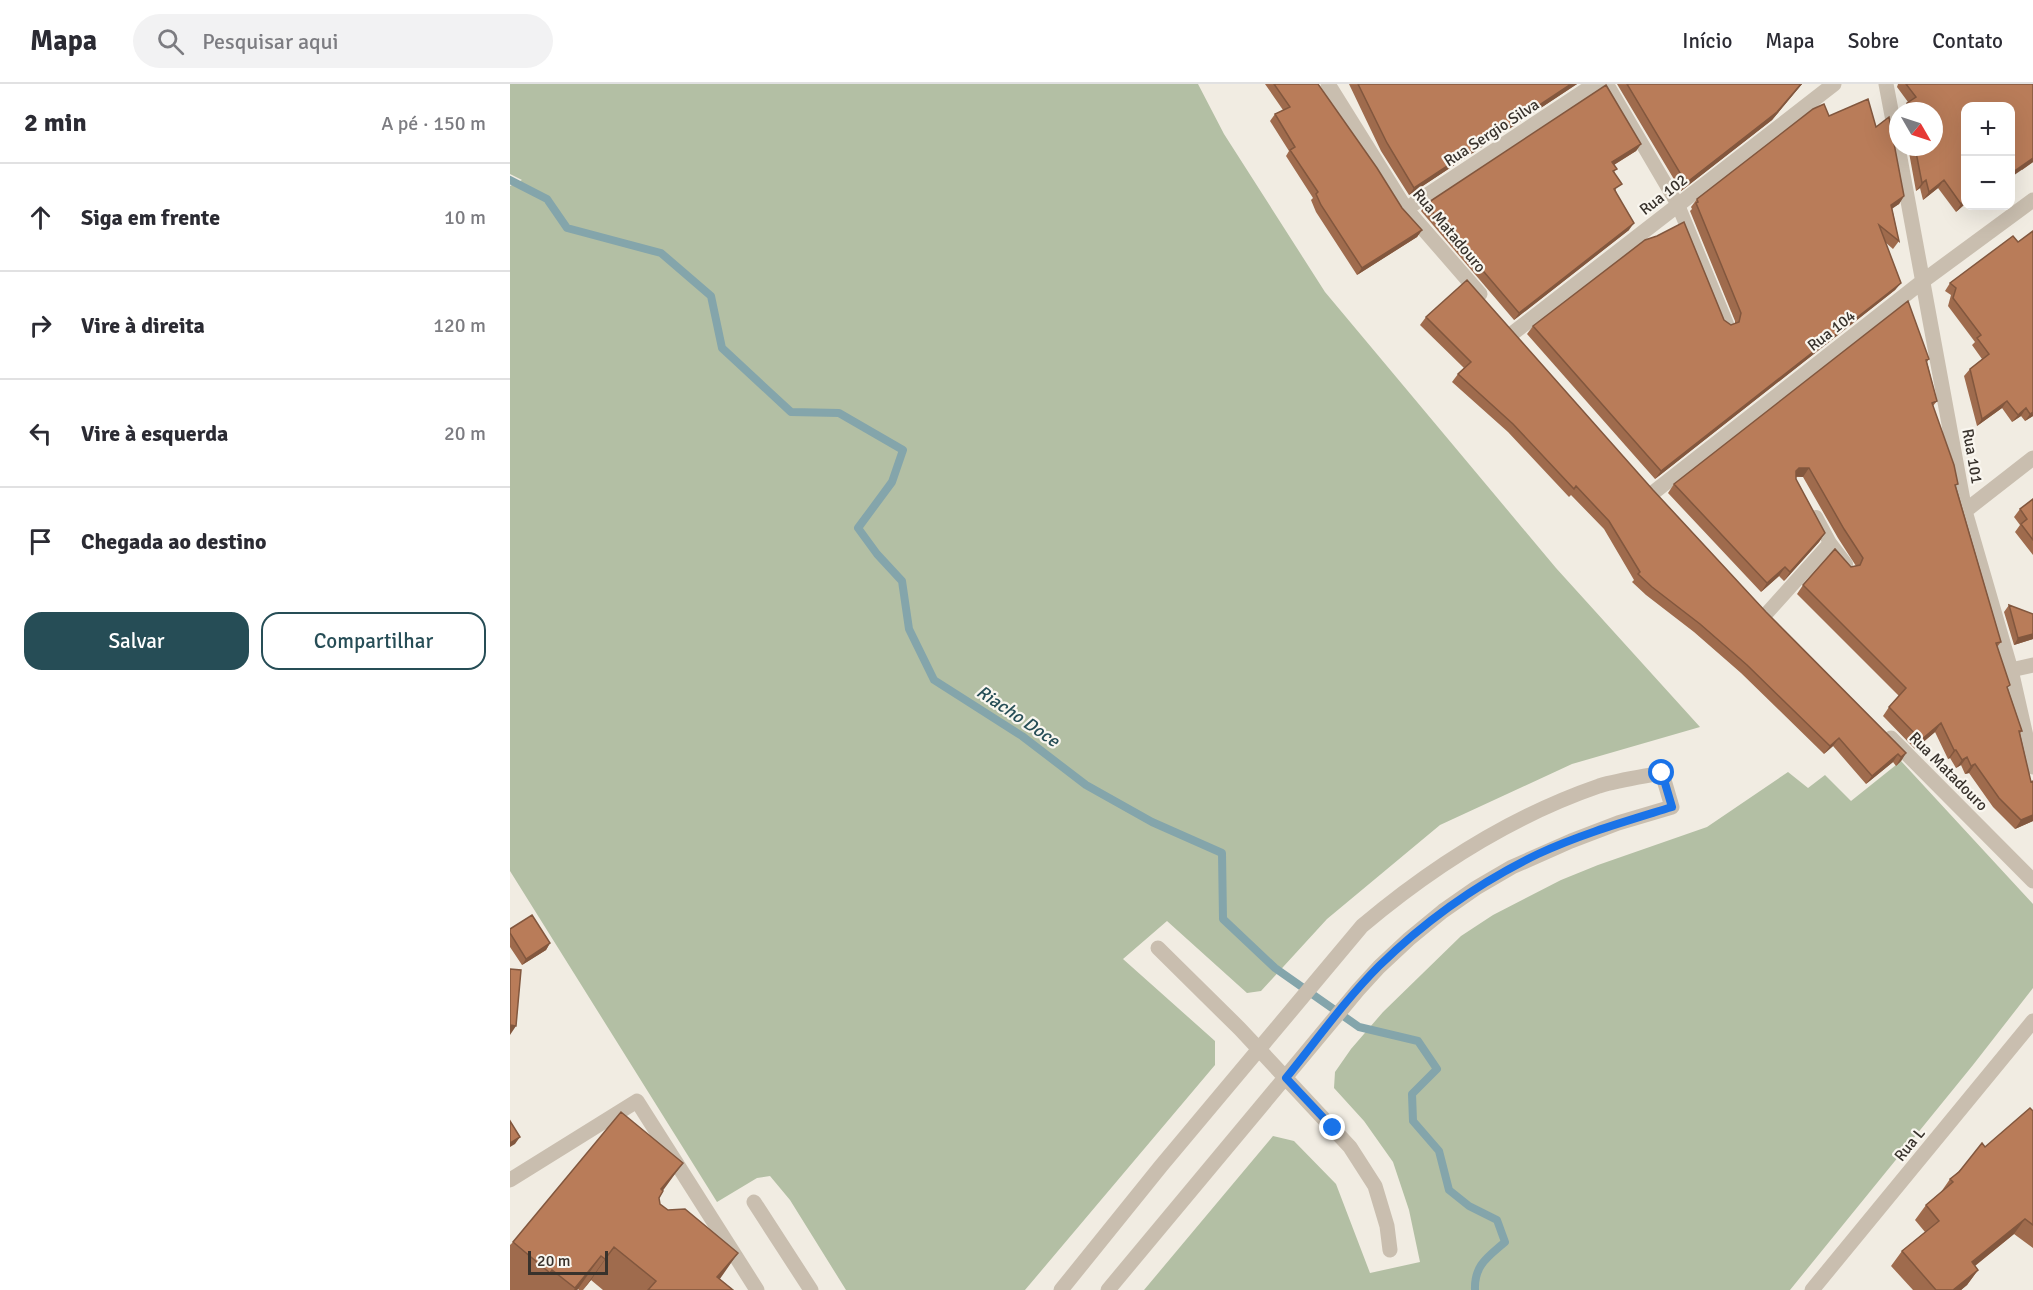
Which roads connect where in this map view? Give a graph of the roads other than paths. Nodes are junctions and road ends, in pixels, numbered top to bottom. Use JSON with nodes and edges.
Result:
{"nodes":[{"id":1,"x":1328,"y":84,"type":"edge"},
{"id":2,"x":1595,"y":84,"type":"edge"},
{"id":3,"x":1607,"y":84,"type":"edge"},
{"id":4,"x":1886,"y":84,"type":"edge"},
{"id":5,"x":1832,"y":85,"type":"edge"},
{"id":6,"x":1889,"y":102,"type":"edge"},
{"id":7,"x":1900,"y":156,"type":"edge"},
{"id":8,"x":2033,"y":200,"type":"edge"},
{"id":9,"x":1678,"y":205,"type":"junction"},
{"id":10,"x":1406,"y":209,"type":"junction"},
{"id":11,"x":1923,"y":281,"type":"junction"},
{"id":12,"x":1490,"y":306,"type":"edge"},
{"id":13,"x":1727,"y":324,"type":"edge"},
{"id":14,"x":1513,"y":333,"type":"edge"},
{"id":15,"x":2033,"y":458,"type":"edge"},
{"id":16,"x":1654,"y":492,"type":"edge"},
{"id":17,"x":1809,"y":504,"type":"edge"},
{"id":18,"x":1965,"y":511,"type":"junction"},
{"id":19,"x":1830,"y":543,"type":"junction"},
{"id":20,"x":1848,"y":567,"type":"edge"},
{"id":21,"x":1767,"y":613,"type":"edge"},
{"id":22,"x":2033,"y":665,"type":"edge"},
{"id":23,"x":2011,"y":670,"type":"junction"},
{"id":24,"x":2027,"y":706,"type":"edge"},
{"id":25,"x":1884,"y":730,"type":"edge"},
{"id":26,"x":2033,"y":767,"type":"edge"},
{"id":27,"x":2033,"y":881,"type":"edge"},
{"id":28,"x":1158,"y":948,"type":"dead end"},
{"id":29,"x":2033,"y":1021,"type":"edge"},
{"id":30,"x":1259,"y":1050,"type":"junction"},
{"id":31,"x":1286,"y":1078,"type":"junction"},
{"id":32,"x":510,"y":1180,"type":"edge"},
{"id":33,"x":754,"y":1202,"type":"dead end"},
{"id":34,"x":1390,"y":1250,"type":"dead end"},
{"id":35,"x":757,"y":1290,"type":"edge"},
{"id":36,"x":811,"y":1290,"type":"edge"},
{"id":37,"x":1061,"y":1290,"type":"edge"},
{"id":38,"x":1108,"y":1290,"type":"edge"},
{"id":39,"x":1812,"y":1290,"type":"edge"}],
"edges":[{"from":1,"to":10,"type":"street","name":"Rua Matadouro"},
{"from":2,"to":10,"type":"street","name":"Rua Sergio Silva"},
{"from":3,"to":9,"type":"lane"},
{"from":4,"to":6,"type":"street","name":"Rua 101"},
{"from":5,"to":9,"type":"street","name":"Rua 102"},
{"from":7,"to":11,"type":"street","name":"Rua 101"},
{"from":8,"to":11,"type":"street","name":"Rua 104"},
{"from":9,"to":13,"type":"lane"},
{"from":9,"to":14,"type":"street","name":"Rua 102"},
{"from":10,"to":12,"type":"street","name":"Rua Matadouro"},
{"from":11,"to":16,"type":"street","name":"Rua 104"},
{"from":11,"to":18,"type":"street","name":"Rua 101"},
{"from":15,"to":18,"type":"street"},
{"from":17,"to":19,"type":"lane"},
{"from":18,"to":23,"type":"street","name":"Rua 101"},
{"from":19,"to":20,"type":"lane"},
{"from":19,"to":21,"type":"lane"},
{"from":22,"to":23,"type":"street"},
{"from":23,"to":24,"type":"street","name":"Rua 101"},
{"from":24,"to":26,"type":"street","name":"Rua 101"},
{"from":25,"to":27,"type":"street","name":"Rua Matadouro"},
{"from":28,"to":30,"type":"street"},
{"from":29,"to":39,"type":"street","name":"Rua L"},
{"from":30,"to":31,"type":"street"},
{"from":30,"to":31,"type":"street"},
{"from":30,"to":37,"type":"street"},
{"from":31,"to":34,"type":"street"},
{"from":31,"to":38,"type":"street"},
{"from":32,"to":35,"type":"street"},
{"from":33,"to":36,"type":"street"}]}
